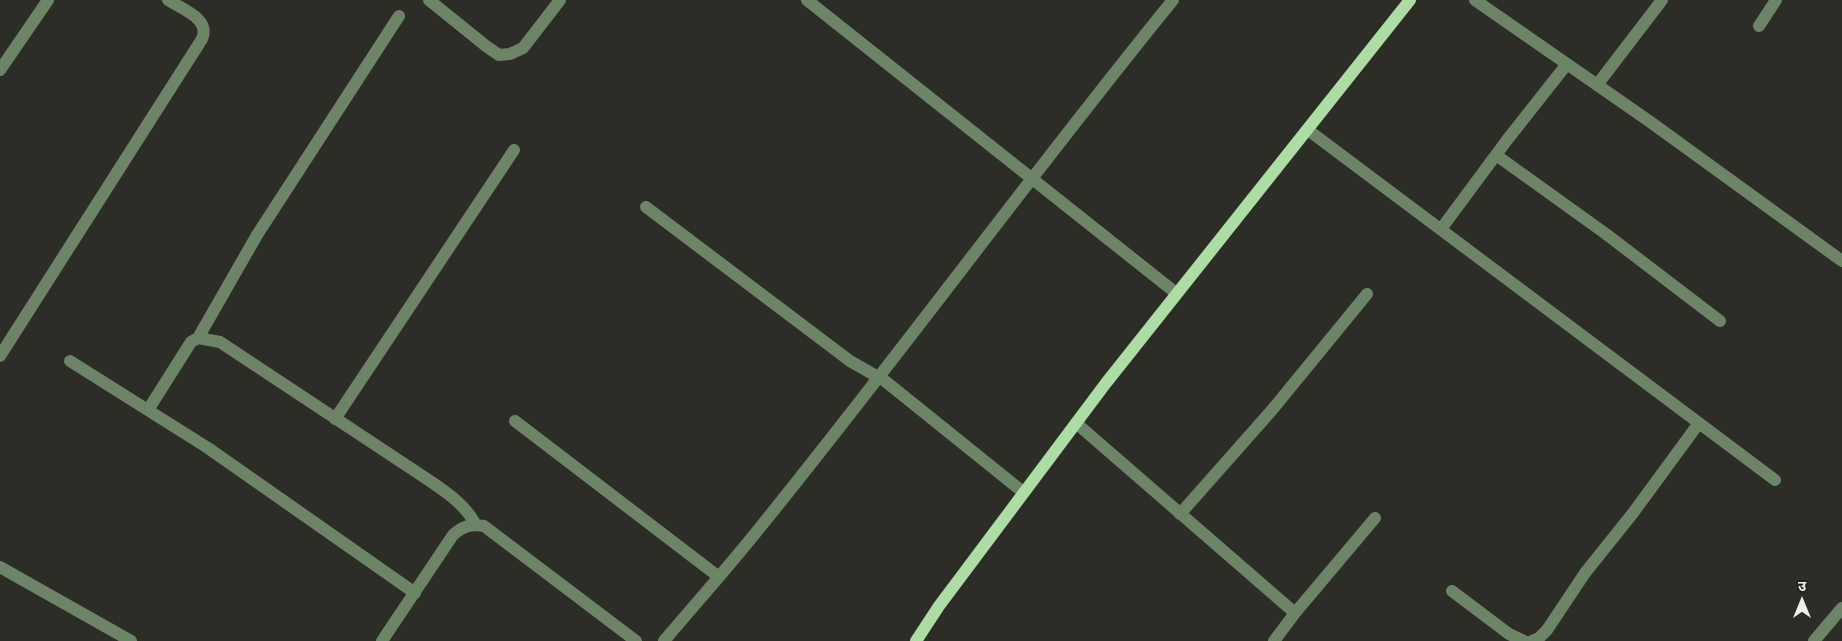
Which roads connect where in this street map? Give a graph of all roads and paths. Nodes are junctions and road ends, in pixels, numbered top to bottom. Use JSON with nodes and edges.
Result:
{"nodes":[{"id":1,"x":48,"y":0,"type":"edge"},
{"id":2,"x":168,"y":0,"type":"edge"},
{"id":3,"x":429,"y":0,"type":"edge"},
{"id":4,"x":560,"y":0,"type":"edge"},
{"id":5,"x":807,"y":0,"type":"edge"},
{"id":6,"x":1173,"y":0,"type":"edge"},
{"id":7,"x":1410,"y":0,"type":"edge"},
{"id":8,"x":1475,"y":0,"type":"edge"},
{"id":9,"x":1662,"y":0,"type":"edge"},
{"id":10,"x":1776,"y":0,"type":"edge"},
{"id":11,"x":399,"y":16,"type":"dead end"},
{"id":12,"x":1759,"y":26,"type":"dead end"},
{"id":13,"x":1567,"y":64,"type":"junction"},
{"id":14,"x":0,"y":70,"type":"edge"},
{"id":15,"x":1597,"y":85,"type":"junction"},
{"id":16,"x":1308,"y":130,"type":"junction"},
{"id":17,"x":514,"y":150,"type":"dead end"},
{"id":18,"x":1496,"y":155,"type":"junction"},
{"id":19,"x":1031,"y":178,"type":"junction"},
{"id":20,"x":646,"y":206,"type":"dead end"},
{"id":21,"x":1442,"y":230,"type":"junction"},
{"id":22,"x":1842,"y":261,"type":"edge"},
{"id":23,"x":1176,"y":294,"type":"junction"},
{"id":24,"x":1367,"y":294,"type":"dead end"},
{"id":25,"x":1720,"y":321,"type":"dead end"},
{"id":26,"x":198,"y":338,"type":"junction"},
{"id":27,"x":0,"y":356,"type":"edge"},
{"id":28,"x":70,"y":361,"type":"dead end"},
{"id":29,"x":879,"y":377,"type":"junction"},
{"id":30,"x":148,"y":410,"type":"junction"},
{"id":31,"x":335,"y":419,"type":"junction"},
{"id":32,"x":515,"y":421,"type":"dead end"},
{"id":33,"x":1076,"y":423,"type":"junction"},
{"id":34,"x":1699,"y":423,"type":"junction"},
{"id":35,"x":1775,"y":480,"type":"dead end"},
{"id":36,"x":1023,"y":492,"type":"junction"},
{"id":37,"x":1180,"y":514,"type":"junction"},
{"id":38,"x":1375,"y":518,"type":"dead end"},
{"id":39,"x":476,"y":525,"type":"junction"},
{"id":40,"x":0,"y":567,"type":"edge"},
{"id":41,"x":719,"y":577,"type":"junction"},
{"id":42,"x":1452,"y":591,"type":"dead end"},
{"id":43,"x":415,"y":592,"type":"junction"},
{"id":44,"x":1842,"y":608,"type":"edge"},
{"id":45,"x":1295,"y":613,"type":"junction"},
{"id":46,"x":131,"y":641,"type":"edge"},
{"id":47,"x":382,"y":641,"type":"edge"},
{"id":48,"x":636,"y":641,"type":"edge"},
{"id":49,"x":664,"y":641,"type":"edge"},
{"id":50,"x":916,"y":641,"type":"edge"},
{"id":51,"x":1274,"y":641,"type":"edge"},
{"id":52,"x":1524,"y":641,"type":"edge"},
{"id":53,"x":1532,"y":641,"type":"edge"},
{"id":54,"x":1814,"y":641,"type":"edge"}],
"edges":[{"from":1,"to":14,"type":"street"},
{"from":2,"to":27,"type":"street"},
{"from":3,"to":4,"type":"street"},
{"from":5,"to":19,"type":"street"},
{"from":6,"to":19,"type":"street"},
{"from":7,"to":16,"type":"main road"},
{"from":8,"to":13,"type":"street"},
{"from":9,"to":15,"type":"street"},
{"from":10,"to":12,"type":"street"},
{"from":11,"to":26,"type":"street"},
{"from":13,"to":15,"type":"street"},
{"from":13,"to":18,"type":"street"},
{"from":15,"to":22,"type":"street"},
{"from":16,"to":21,"type":"street"},
{"from":16,"to":23,"type":"main road"},
{"from":17,"to":31,"type":"street"},
{"from":18,"to":21,"type":"street"},
{"from":18,"to":25,"type":"street"},
{"from":19,"to":23,"type":"street"},
{"from":19,"to":29,"type":"street"},
{"from":20,"to":29,"type":"street"},
{"from":21,"to":34,"type":"street"},
{"from":23,"to":33,"type":"main road"},
{"from":24,"to":37,"type":"street"},
{"from":26,"to":30,"type":"street"},
{"from":26,"to":31,"type":"street"},
{"from":28,"to":30,"type":"street"},
{"from":29,"to":36,"type":"street"},
{"from":29,"to":41,"type":"street"},
{"from":30,"to":43,"type":"street"},
{"from":31,"to":39,"type":"street"},
{"from":32,"to":41,"type":"street"},
{"from":33,"to":36,"type":"main road"},
{"from":33,"to":37,"type":"street"},
{"from":34,"to":35,"type":"street"},
{"from":34,"to":53,"type":"street"},
{"from":36,"to":50,"type":"main road"},
{"from":37,"to":45,"type":"street"},
{"from":38,"to":45,"type":"street"},
{"from":39,"to":43,"type":"street"},
{"from":39,"to":48,"type":"street"},
{"from":40,"to":46,"type":"street"},
{"from":41,"to":49,"type":"street"},
{"from":42,"to":52,"type":"street"},
{"from":43,"to":47,"type":"street"},
{"from":44,"to":54,"type":"street"},
{"from":45,"to":51,"type":"street"}]}
